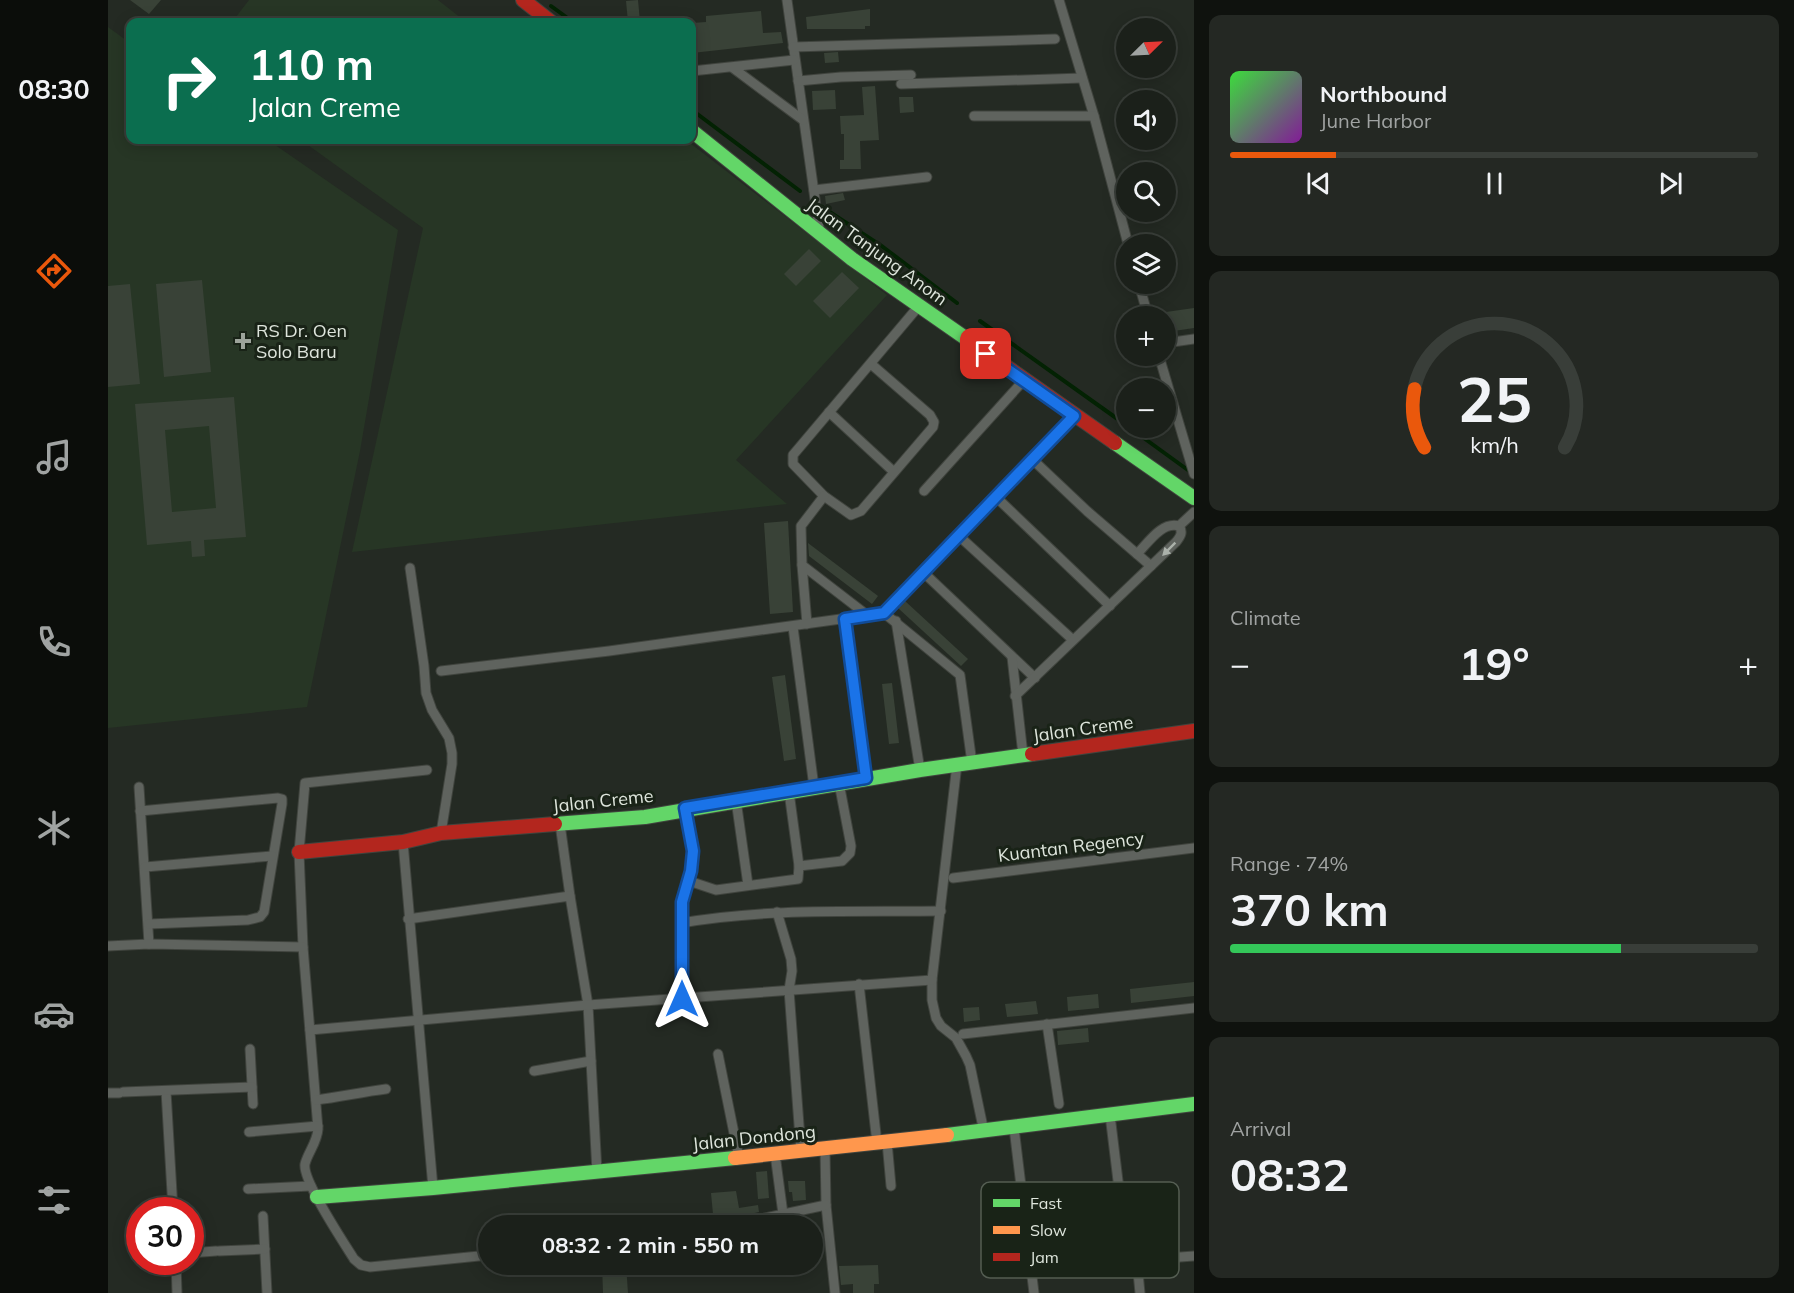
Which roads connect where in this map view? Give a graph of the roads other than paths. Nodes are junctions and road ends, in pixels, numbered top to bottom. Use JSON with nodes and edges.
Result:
{"nodes":[{"id":1,"x":523,"y":0,"type":"edge"},
{"id":2,"x":787,"y":0,"type":"edge"},
{"id":3,"x":1059,"y":0,"type":"edge"},
{"id":4,"x":546,"y":18,"type":"edge"},
{"id":5,"x":1055,"y":39,"type":"dead end"},
{"id":6,"x":793,"y":47,"type":"junction"},
{"id":7,"x":794,"y":60,"type":"junction"},
{"id":8,"x":733,"y":68,"type":"junction"},
{"id":9,"x":696,"y":71,"type":"edge"},
{"id":10,"x":910,"y":75,"type":"dead end"},
{"id":11,"x":1082,"y":78,"type":"junction"},
{"id":12,"x":798,"y":81,"type":"junction"},
{"id":13,"x":901,"y":84,"type":"dead end"},
{"id":14,"x":974,"y":116,"type":"dead end"},
{"id":15,"x":1094,"y":116,"type":"junction"},
{"id":16,"x":803,"y":120,"type":"junction"},
{"id":17,"x":696,"y":134,"type":"edge"},
{"id":18,"x":927,"y":177,"type":"dead end"},
{"id":19,"x":814,"y":190,"type":"junction"},
{"id":20,"x":1125,"y":234,"type":"edge"},
{"id":21,"x":820,"y":235,"type":"junction"},
{"id":22,"x":918,"y":307,"type":"junction"},
{"id":23,"x":1194,"y":339,"type":"edge"},
{"id":24,"x":1176,"y":342,"type":"edge"},
{"id":25,"x":871,"y":364,"type":"junction"},
{"id":26,"x":1162,"y":366,"type":"edge"},
{"id":27,"x":1024,"y":381,"type":"junction"},
{"id":28,"x":829,"y":411,"type":"junction"},
{"id":29,"x":1074,"y":416,"type":"junction"},
{"id":30,"x":1032,"y":459,"type":"junction"},
{"id":31,"x":894,"y":472,"type":"junction"},
{"id":32,"x":1194,"y":474,"type":"edge"},
{"id":33,"x":924,"y":491,"type":"dead end"},
{"id":34,"x":825,"y":496,"type":"junction"},
{"id":35,"x":996,"y":497,"type":"junction"},
{"id":36,"x":1194,"y":498,"type":"edge"},
{"id":37,"x":1194,"y":512,"type":"edge"},
{"id":38,"x":1179,"y":526,"type":"junction"},
{"id":39,"x":958,"y":536,"type":"junction"},
{"id":40,"x":1137,"y":554,"type":"junction"},
{"id":41,"x":802,"y":565,"type":"junction"},
{"id":42,"x":1152,"y":567,"type":"junction"},
{"id":43,"x":410,"y":568,"type":"dead end"},
{"id":44,"x":922,"y":572,"type":"junction"},
{"id":45,"x":1110,"y":606,"type":"junction"},
{"id":46,"x":884,"y":613,"type":"junction"},
{"id":47,"x":867,"y":615,"type":"junction"},
{"id":48,"x":845,"y":619,"type":"junction"},
{"id":49,"x":896,"y":621,"type":"junction"},
{"id":50,"x":807,"y":624,"type":"junction"},
{"id":51,"x":793,"y":627,"type":"junction"},
{"id":52,"x":1073,"y":640,"type":"junction"},
{"id":53,"x":1012,"y":657,"type":"junction"},
{"id":54,"x":441,"y":671,"type":"dead end"},
{"id":55,"x":1035,"y":678,"type":"junction"},
{"id":56,"x":1015,"y":696,"type":"junction"},
{"id":57,"x":1194,"y":731,"type":"edge"},
{"id":58,"x":1023,"y":756,"type":"junction"},
{"id":59,"x":972,"y":763,"type":"junction"},
{"id":60,"x":957,"y":764,"type":"junction"},
{"id":61,"x":428,"y":770,"type":"dead end"},
{"id":62,"x":920,"y":770,"type":"junction"},
{"id":63,"x":866,"y":778,"type":"junction"},
{"id":64,"x":839,"y":783,"type":"junction"},
{"id":65,"x":139,"y":787,"type":"dead end"},
{"id":66,"x":814,"y":788,"type":"junction"},
{"id":67,"x":789,"y":792,"type":"junction"},
{"id":68,"x":736,"y":800,"type":"junction"},
{"id":69,"x":685,"y":808,"type":"junction"},
{"id":70,"x":140,"y":811,"type":"junction"},
{"id":71,"x":560,"y":824,"type":"junction"},
{"id":72,"x":441,"y":833,"type":"junction"},
{"id":73,"x":403,"y":842,"type":"junction"},
{"id":74,"x":1194,"y":848,"type":"edge"},
{"id":75,"x":299,"y":852,"type":"junction"},
{"id":76,"x":272,"y":856,"type":"junction"},
{"id":77,"x":799,"y":866,"type":"junction"},
{"id":78,"x":145,"y":867,"type":"junction"},
{"id":79,"x":952,"y":878,"type":"dead end"},
{"id":80,"x":689,"y":881,"type":"junction"},
{"id":81,"x":748,"y":885,"type":"junction"},
{"id":82,"x":570,"y":896,"type":"junction"},
{"id":83,"x":941,"y":911,"type":"junction"},
{"id":84,"x":777,"y":912,"type":"junction"},
{"id":85,"x":408,"y":919,"type":"junction"},
{"id":86,"x":681,"y":923,"type":"junction"},
{"id":87,"x":148,"y":924,"type":"junction"},
{"id":88,"x":149,"y":944,"type":"junction"},
{"id":89,"x":108,"y":946,"type":"edge"},
{"id":90,"x":303,"y":947,"type":"junction"},
{"id":91,"x":932,"y":980,"type":"junction"},
{"id":92,"x":859,"y":984,"type":"junction"},
{"id":93,"x":789,"y":990,"type":"junction"},
{"id":94,"x":682,"y":999,"type":"junction"},
{"id":95,"x":588,"y":1005,"type":"junction"},
{"id":96,"x":1194,"y":1008,"type":"edge"},
{"id":97,"x":418,"y":1021,"type":"junction"},
{"id":98,"x":1047,"y":1024,"type":"junction"},
{"id":99,"x":310,"y":1030,"type":"junction"},
{"id":100,"x":963,"y":1034,"type":"dead end"},
{"id":101,"x":250,"y":1049,"type":"dead end"},
{"id":102,"x":718,"y":1054,"type":"dead end"},
{"id":103,"x":591,"y":1061,"type":"junction"},
{"id":104,"x":534,"y":1071,"type":"dead end"},
{"id":105,"x":252,"y":1087,"type":"junction"},
{"id":106,"x":386,"y":1089,"type":"dead end"},
{"id":107,"x":166,"y":1091,"type":"junction"},
{"id":108,"x":108,"y":1093,"type":"edge"},
{"id":109,"x":316,"y":1100,"type":"junction"},
{"id":110,"x":253,"y":1104,"type":"dead end"},
{"id":111,"x":1059,"y":1104,"type":"dead end"},
{"id":112,"x":1194,"y":1104,"type":"edge"},
{"id":113,"x":1110,"y":1115,"type":"junction"},
{"id":114,"x":318,"y":1126,"type":"junction"},
{"id":115,"x":1014,"y":1128,"type":"junction"},
{"id":116,"x":249,"y":1132,"type":"dead end"},
{"id":117,"x":984,"y":1132,"type":"junction"},
{"id":118,"x":882,"y":1143,"type":"junction"},
{"id":119,"x":825,"y":1149,"type":"junction"},
{"id":120,"x":801,"y":1152,"type":"junction"},
{"id":121,"x":776,"y":1154,"type":"junction"},
{"id":122,"x":739,"y":1158,"type":"junction"},
{"id":123,"x":597,"y":1172,"type":"junction"},
{"id":124,"x":1021,"y":1182,"type":"edge"},
{"id":125,"x":1118,"y":1182,"type":"edge"},
{"id":126,"x":891,"y":1186,"type":"dead end"},
{"id":127,"x":433,"y":1188,"type":"junction"},
{"id":128,"x":248,"y":1189,"type":"dead end"},
{"id":129,"x":314,"y":1192,"type":"junction"},
{"id":130,"x":172,"y":1197,"type":"edge"},
{"id":131,"x":826,"y":1205,"type":"junction"},
{"id":132,"x":783,"y":1214,"type":"junction"},
{"id":133,"x":778,"y":1215,"type":"edge"},
{"id":134,"x":263,"y":1216,"type":"dead end"},
{"id":135,"x":265,"y":1249,"type":"junction"},
{"id":136,"x":204,"y":1252,"type":"edge"},
{"id":137,"x":478,"y":1256,"type":"edge"},
{"id":138,"x":1194,"y":1256,"type":"edge"},
{"id":139,"x":1179,"y":1257,"type":"edge"},
{"id":140,"x":176,"y":1275,"type":"edge"},
{"id":141,"x":1033,"y":1278,"type":"edge"},
{"id":142,"x":1139,"y":1278,"type":"edge"},
{"id":143,"x":177,"y":1293,"type":"edge"},
{"id":144,"x":267,"y":1293,"type":"edge"},
{"id":145,"x":835,"y":1293,"type":"edge"},
{"id":146,"x":1035,"y":1293,"type":"edge"},
{"id":147,"x":1140,"y":1293,"type":"edge"}],
"edges":[{"from":1,"to":4,"type":"street"},
{"from":2,"to":6,"type":"street"},
{"from":3,"to":11,"type":"street"},
{"from":5,"to":6,"type":"street"},
{"from":6,"to":7,"type":"street"},
{"from":7,"to":8,"type":"street"},
{"from":7,"to":12,"type":"street"},
{"from":8,"to":9,"type":"street"},
{"from":8,"to":16,"type":"street"},
{"from":10,"to":12,"type":"street"},
{"from":11,"to":13,"type":"street"},
{"from":11,"to":15,"type":"street"},
{"from":12,"to":16,"type":"street"},
{"from":14,"to":15,"type":"street"},
{"from":15,"to":20,"type":"street"},
{"from":16,"to":19,"type":"street"},
{"from":17,"to":21,"type":"street","name":"Jalan Tanjung Anom"},
{"from":18,"to":19,"type":"street"},
{"from":19,"to":21,"type":"street"},
{"from":21,"to":22,"type":"street","name":"Jalan Tanjung Anom"},
{"from":22,"to":25,"type":"street"},
{"from":22,"to":27,"type":"street","name":"Jalan Tanjung Anom"},
{"from":23,"to":24,"type":"street"},
{"from":25,"to":28,"type":"street"},
{"from":25,"to":31,"type":"street"},
{"from":26,"to":32,"type":"street"},
{"from":27,"to":29,"type":"street","name":"Jalan Tanjung Anom"},
{"from":27,"to":33,"type":"street"},
{"from":28,"to":31,"type":"street"},
{"from":28,"to":34,"type":"street"},
{"from":29,"to":30,"type":"street"},
{"from":29,"to":36,"type":"street","name":"Jalan Tanjung Anom"},
{"from":30,"to":35,"type":"street"},
{"from":30,"to":40,"type":"street"},
{"from":31,"to":34,"type":"street"},
{"from":34,"to":41,"type":"street"},
{"from":35,"to":39,"type":"street"},
{"from":35,"to":45,"type":"street"},
{"from":37,"to":38,"type":"street"},
{"from":38,"to":40,"type":"street"},
{"from":38,"to":42,"type":"street","one_way":true},
{"from":39,"to":44,"type":"street"},
{"from":39,"to":52,"type":"street"},
{"from":40,"to":42,"type":"street"},
{"from":41,"to":47,"type":"street"},
{"from":41,"to":50,"type":"street"},
{"from":42,"to":45,"type":"street"},
{"from":43,"to":72,"type":"street"},
{"from":44,"to":46,"type":"street"},
{"from":44,"to":53,"type":"street"},
{"from":45,"to":52,"type":"street"},
{"from":46,"to":47,"type":"street"},
{"from":46,"to":49,"type":"street"},
{"from":47,"to":48,"type":"street"},
{"from":48,"to":50,"type":"street"},
{"from":48,"to":63,"type":"street"},
{"from":49,"to":59,"type":"street"},
{"from":49,"to":62,"type":"street"},
{"from":50,"to":51,"type":"street"},
{"from":51,"to":54,"type":"street"},
{"from":51,"to":66,"type":"street"},
{"from":52,"to":55,"type":"street"},
{"from":53,"to":55,"type":"street"},
{"from":53,"to":56,"type":"street"},
{"from":55,"to":56,"type":"street"},
{"from":56,"to":58,"type":"street"},
{"from":57,"to":58,"type":"street","name":"Jalan Creme"},
{"from":58,"to":59,"type":"street","name":"Jalan Creme"},
{"from":59,"to":60,"type":"street","name":"Jalan Creme"},
{"from":60,"to":62,"type":"street","name":"Jalan Creme"},
{"from":60,"to":83,"type":"street"},
{"from":61,"to":75,"type":"street"},
{"from":62,"to":63,"type":"street","name":"Jalan Creme"},
{"from":63,"to":64,"type":"street","name":"Jalan Creme"},
{"from":64,"to":66,"type":"street","name":"Jalan Creme"},
{"from":64,"to":77,"type":"street"},
{"from":65,"to":70,"type":"street"},
{"from":66,"to":67,"type":"street","name":"Jalan Creme"},
{"from":67,"to":68,"type":"street","name":"Jalan Creme"},
{"from":67,"to":77,"type":"street"},
{"from":68,"to":69,"type":"street","name":"Jalan Creme"},
{"from":68,"to":81,"type":"street"},
{"from":69,"to":71,"type":"street","name":"Jalan Creme"},
{"from":69,"to":80,"type":"street"},
{"from":70,"to":76,"type":"street"},
{"from":70,"to":78,"type":"street"},
{"from":71,"to":72,"type":"street","name":"Jalan Creme"},
{"from":71,"to":82,"type":"street"},
{"from":72,"to":73,"type":"street","name":"Jalan Creme"},
{"from":73,"to":75,"type":"street","name":"Jalan Creme"},
{"from":73,"to":85,"type":"street"},
{"from":74,"to":79,"type":"street","name":"Kuantan Regency"},
{"from":75,"to":90,"type":"street"},
{"from":76,"to":78,"type":"street"},
{"from":76,"to":87,"type":"street"},
{"from":77,"to":81,"type":"street"},
{"from":78,"to":87,"type":"street"},
{"from":80,"to":81,"type":"street"},
{"from":80,"to":86,"type":"street"},
{"from":82,"to":85,"type":"street"},
{"from":82,"to":95,"type":"street"},
{"from":83,"to":84,"type":"street"},
{"from":83,"to":91,"type":"street"},
{"from":84,"to":86,"type":"street"},
{"from":84,"to":93,"type":"street"},
{"from":85,"to":97,"type":"street"},
{"from":86,"to":94,"type":"street"},
{"from":87,"to":88,"type":"street"},
{"from":88,"to":89,"type":"street"},
{"from":88,"to":90,"type":"street"},
{"from":90,"to":99,"type":"street"},
{"from":91,"to":92,"type":"street"},
{"from":91,"to":117,"type":"street"},
{"from":92,"to":93,"type":"street"},
{"from":92,"to":118,"type":"street"},
{"from":93,"to":94,"type":"street"},
{"from":93,"to":120,"type":"street"},
{"from":94,"to":95,"type":"street"},
{"from":95,"to":97,"type":"street"},
{"from":95,"to":103,"type":"street"},
{"from":96,"to":98,"type":"street"},
{"from":97,"to":99,"type":"street"},
{"from":97,"to":127,"type":"street"},
{"from":98,"to":100,"type":"street"},
{"from":98,"to":111,"type":"street"},
{"from":99,"to":109,"type":"street"},
{"from":101,"to":105,"type":"street"},
{"from":102,"to":122,"type":"street"},
{"from":103,"to":104,"type":"street"},
{"from":103,"to":123,"type":"street"},
{"from":105,"to":107,"type":"street"},
{"from":105,"to":110,"type":"street"},
{"from":106,"to":109,"type":"street"},
{"from":107,"to":108,"type":"street"},
{"from":107,"to":130,"type":"street"},
{"from":109,"to":114,"type":"street"},
{"from":112,"to":113,"type":"street","name":"Jalan Dondong"},
{"from":113,"to":115,"type":"street","name":"Jalan Dondong"},
{"from":113,"to":125,"type":"street"},
{"from":114,"to":116,"type":"street"},
{"from":114,"to":129,"type":"street"},
{"from":115,"to":117,"type":"street","name":"Jalan Dondong"},
{"from":115,"to":124,"type":"street"},
{"from":117,"to":118,"type":"street","name":"Jalan Dondong"},
{"from":118,"to":119,"type":"street","name":"Jalan Dondong"},
{"from":118,"to":126,"type":"street"},
{"from":119,"to":120,"type":"street","name":"Jalan Dondong"},
{"from":119,"to":131,"type":"street"},
{"from":120,"to":121,"type":"street","name":"Jalan Dondong"},
{"from":121,"to":122,"type":"street","name":"Jalan Dondong"},
{"from":121,"to":132,"type":"street"},
{"from":122,"to":123,"type":"street","name":"Jalan Dondong"},
{"from":123,"to":127,"type":"street","name":"Jalan Dondong"},
{"from":127,"to":129,"type":"street","name":"Jalan Dondong"},
{"from":128,"to":129,"type":"street"},
{"from":129,"to":137,"type":"street"},
{"from":131,"to":132,"type":"street"},
{"from":131,"to":145,"type":"street"},
{"from":132,"to":133,"type":"street"},
{"from":134,"to":135,"type":"street"},
{"from":135,"to":136,"type":"street"},
{"from":135,"to":144,"type":"street"},
{"from":138,"to":139,"type":"street"},
{"from":140,"to":143,"type":"street"},
{"from":141,"to":146,"type":"street"},
{"from":142,"to":147,"type":"street"}]}
